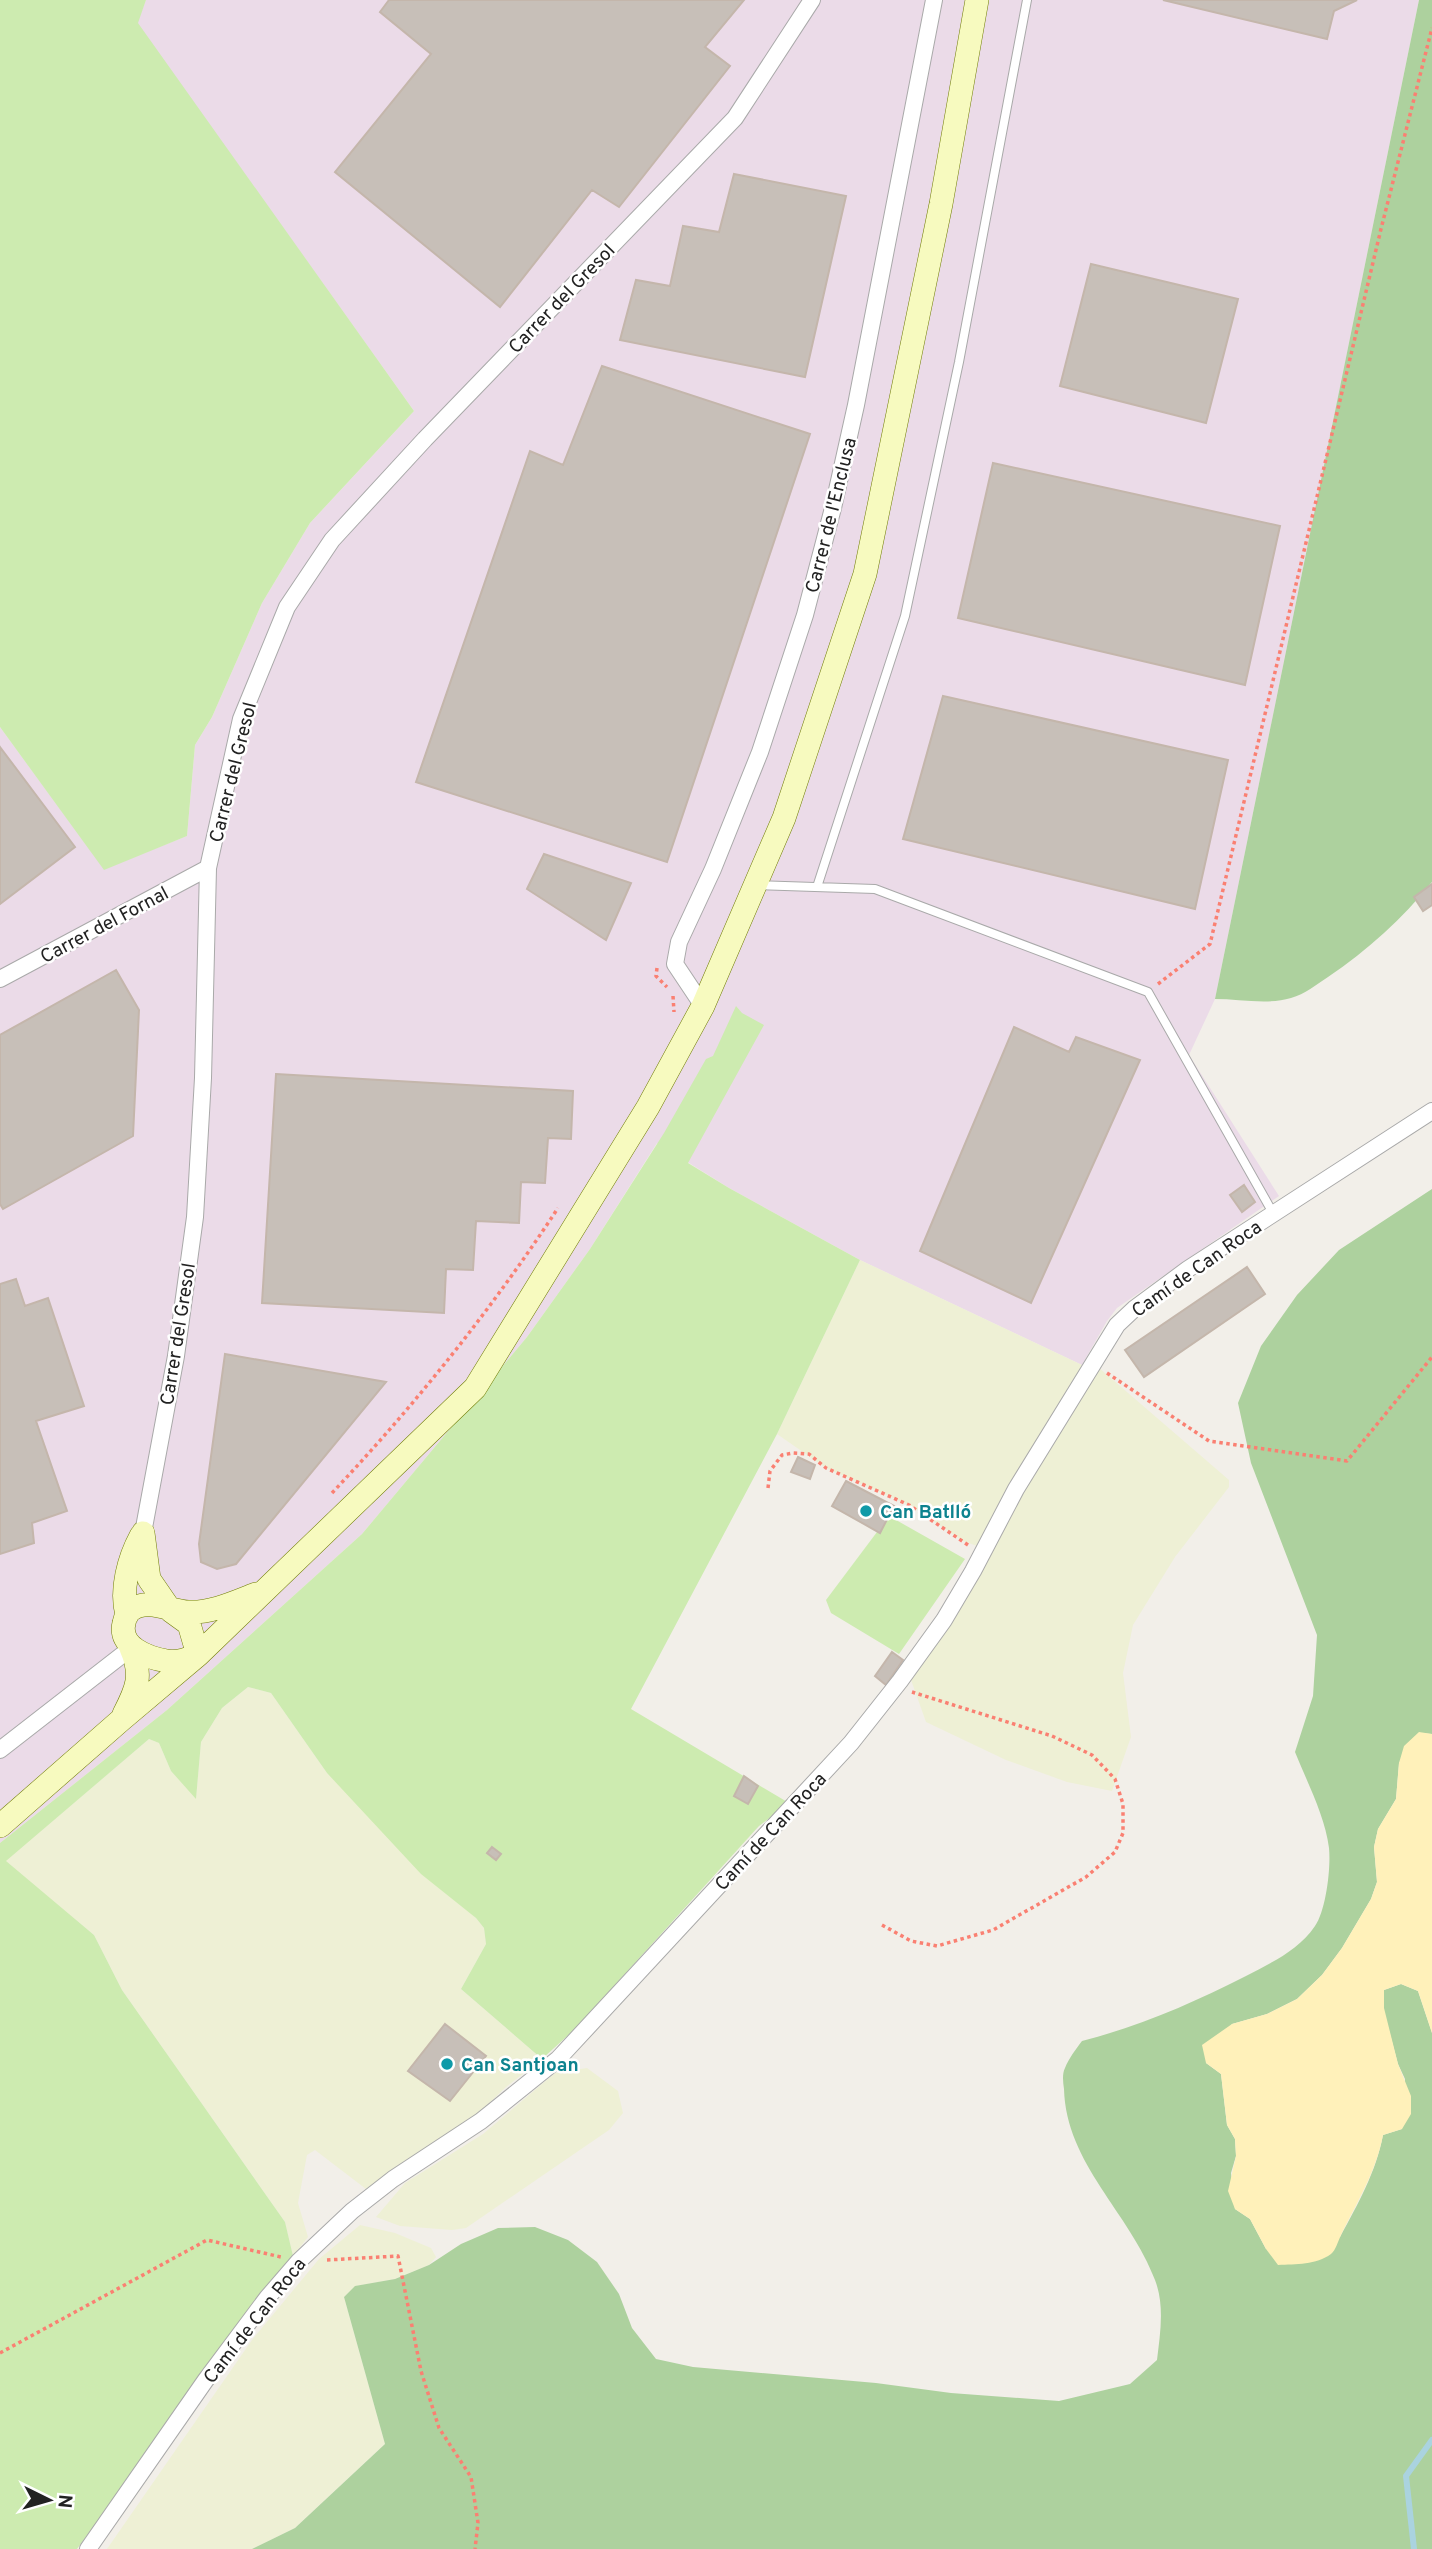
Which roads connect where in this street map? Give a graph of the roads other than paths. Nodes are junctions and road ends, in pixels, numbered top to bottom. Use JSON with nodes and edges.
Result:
{"nodes":[{"id":1,"x":811,"y":0,"type":"edge"},
{"id":2,"x":934,"y":0,"type":"edge"},
{"id":3,"x":977,"y":0,"type":"edge"},
{"id":4,"x":1027,"y":0,"type":"edge"},
{"id":5,"x":208,"y":868,"type":"junction"},
{"id":6,"x":755,"y":884,"type":"junction"},
{"id":7,"x":817,"y":887,"type":"junction"},
{"id":8,"x":0,"y":979,"type":"edge"},
{"id":9,"x":703,"y":1006,"type":"junction"},
{"id":10,"x":1432,"y":1111,"type":"edge"},
{"id":11,"x":1273,"y":1213,"type":"junction"},
{"id":12,"x":143,"y":1533,"type":"junction"},
{"id":13,"x":269,"y":1588,"type":"junction"},
{"id":14,"x":171,"y":1611,"type":"junction"},
{"id":15,"x":127,"y":1615,"type":"junction"},
{"id":16,"x":131,"y":1648,"type":"junction"},
{"id":17,"x":198,"y":1655,"type":"junction"},
{"id":18,"x":121,"y":1720,"type":"junction"},
{"id":19,"x":0,"y":1750,"type":"edge"},
{"id":20,"x":0,"y":1826,"type":"edge"},
{"id":21,"x":88,"y":2549,"type":"edge"}],
"edges":[{"from":1,"to":5,"type":"street","name":"Carrer del Gresol"},
{"from":2,"to":9,"type":"street","name":"Carrer de l'Enclusa"},
{"from":3,"to":6,"type":"street"},
{"from":4,"to":7,"type":"lane"},
{"from":5,"to":8,"type":"street","name":"Carrer del Fornal"},
{"from":5,"to":12,"type":"street","name":"Carrer del Gresol"},
{"from":6,"to":7,"type":"lane"},
{"from":6,"to":9,"type":"street"},
{"from":7,"to":11,"type":"lane"},
{"from":9,"to":13,"type":"street"},
{"from":10,"to":11,"type":"street","name":"Camí de Can Roca"},
{"from":11,"to":21,"type":"street","name":"Camí de Can Roca"},
{"from":12,"to":14,"type":"street"},
{"from":12,"to":15,"type":"street"},
{"from":13,"to":14,"type":"street"},
{"from":13,"to":17,"type":"street"},
{"from":14,"to":15,"type":"street"},
{"from":14,"to":17,"type":"street"},
{"from":15,"to":16,"type":"street"},
{"from":16,"to":17,"type":"street"},
{"from":16,"to":18,"type":"street"},
{"from":16,"to":19,"type":"street"},
{"from":17,"to":18,"type":"street"},
{"from":18,"to":20,"type":"street"}]}
